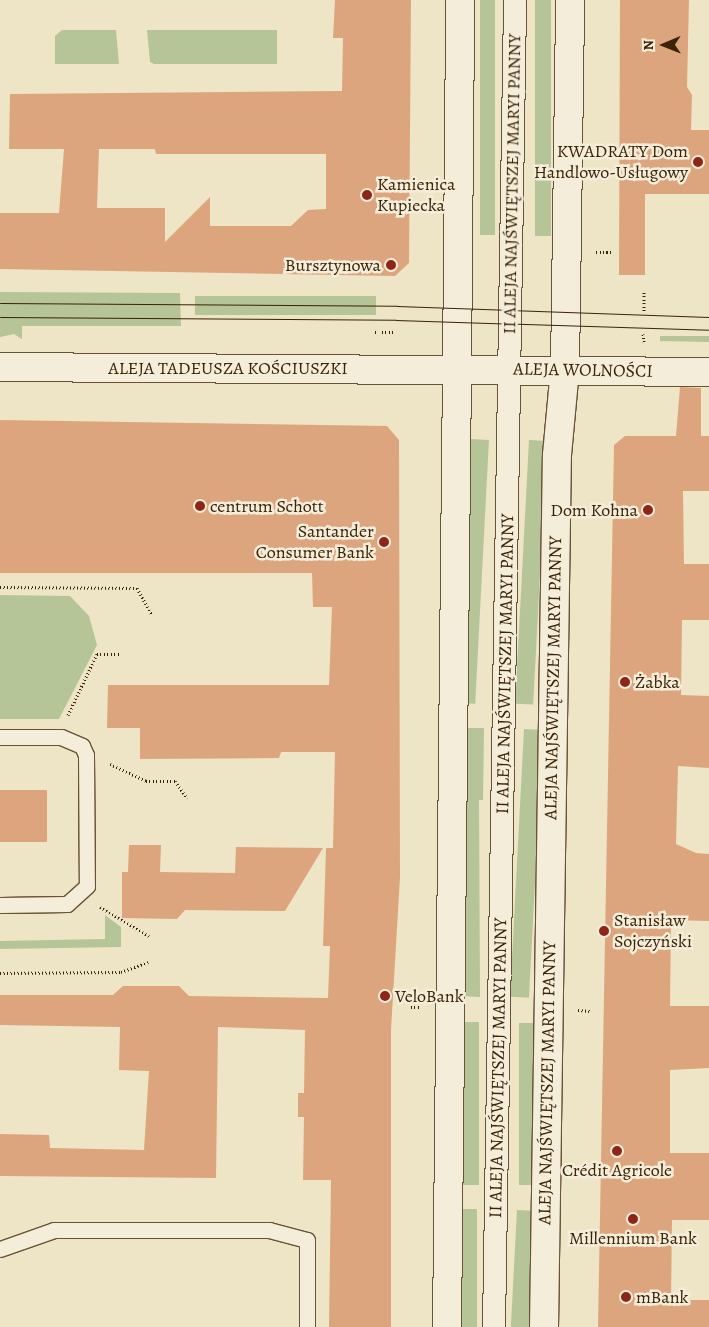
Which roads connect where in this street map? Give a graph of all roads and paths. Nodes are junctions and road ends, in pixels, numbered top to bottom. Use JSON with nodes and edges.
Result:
{"nodes":[{"id":1,"x":460,"y":0,"type":"edge"},
{"id":2,"x":515,"y":0,"type":"edge"},
{"id":3,"x":570,"y":0,"type":"edge"},
{"id":4,"x":644,"y":292,"type":"dead end"},
{"id":5,"x":644,"y":311,"type":"dead end"},
{"id":6,"x":375,"y":332,"type":"dead end"},
{"id":7,"x":396,"y":332,"type":"dead end"},
{"id":8,"x":643,"y":334,"type":"dead end"},
{"id":9,"x":644,"y":343,"type":"dead end"},
{"id":10,"x":0,"y":367,"type":"edge"},
{"id":11,"x":510,"y":368,"type":"junction"},
{"id":12,"x":456,"y":369,"type":"junction"},
{"id":13,"x":565,"y":369,"type":"junction"},
{"id":14,"x":709,"y":372,"type":"edge"},
{"id":15,"x":0,"y":587,"type":"edge"},
{"id":16,"x":152,"y":615,"type":"dead end"},
{"id":17,"x":120,"y":654,"type":"dead end"},
{"id":18,"x":0,"y":737,"type":"edge"},
{"id":19,"x":61,"y":737,"type":"junction"},
{"id":20,"x":86,"y":756,"type":"junction"},
{"id":21,"x":187,"y":798,"type":"dead end"},
{"id":22,"x":88,"y":886,"type":"junction"},
{"id":23,"x":0,"y":905,"type":"edge"},
{"id":24,"x":149,"y":936,"type":"dead end"},
{"id":25,"x":148,"y":962,"type":"dead end"},
{"id":26,"x":0,"y":973,"type":"edge"},
{"id":27,"x":0,"y":1249,"type":"edge"},
{"id":28,"x":307,"y":1327,"type":"edge"},
{"id":29,"x":447,"y":1327,"type":"edge"},
{"id":30,"x":494,"y":1327,"type":"edge"},
{"id":31,"x":544,"y":1327,"type":"edge"}],
"edges":[{"from":1,"to":12,"type":"street"},
{"from":2,"to":11,"type":"street","name":"II ALEJA NAJŚWIĘTSZEJ MARYI PANNY"},
{"from":3,"to":13,"type":"street","name":"ALEJA NAJŚWIĘTSZEJ MARYI PANNY"},
{"from":4,"to":5,"type":"path"},
{"from":6,"to":7,"type":"path"},
{"from":8,"to":9,"type":"path"},
{"from":10,"to":12,"type":"street","name":"ALEJA TADEUSZA KOŚCIUSZKI"},
{"from":11,"to":12,"type":"street","name":"ALEJA WOLNOŚCI"},
{"from":11,"to":13,"type":"street","name":"ALEJA WOLNOŚCI"},
{"from":11,"to":30,"type":"street","name":"II ALEJA NAJŚWIĘTSZEJ MARYI PANNY"},
{"from":12,"to":29,"type":"street"},
{"from":13,"to":14,"type":"street","name":"ALEJA WOLNOŚCI"},
{"from":13,"to":31,"type":"street","name":"ALEJA NAJŚWIĘTSZEJ MARYI PANNY"},
{"from":15,"to":16,"type":"path"},
{"from":17,"to":19,"type":"path"},
{"from":18,"to":19,"type":"lane"},
{"from":19,"to":20,"type":"lane"},
{"from":20,"to":21,"type":"path"},
{"from":20,"to":22,"type":"lane"},
{"from":22,"to":23,"type":"lane"},
{"from":22,"to":24,"type":"path"},
{"from":25,"to":26,"type":"path"},
{"from":27,"to":28,"type":"lane"}]}
